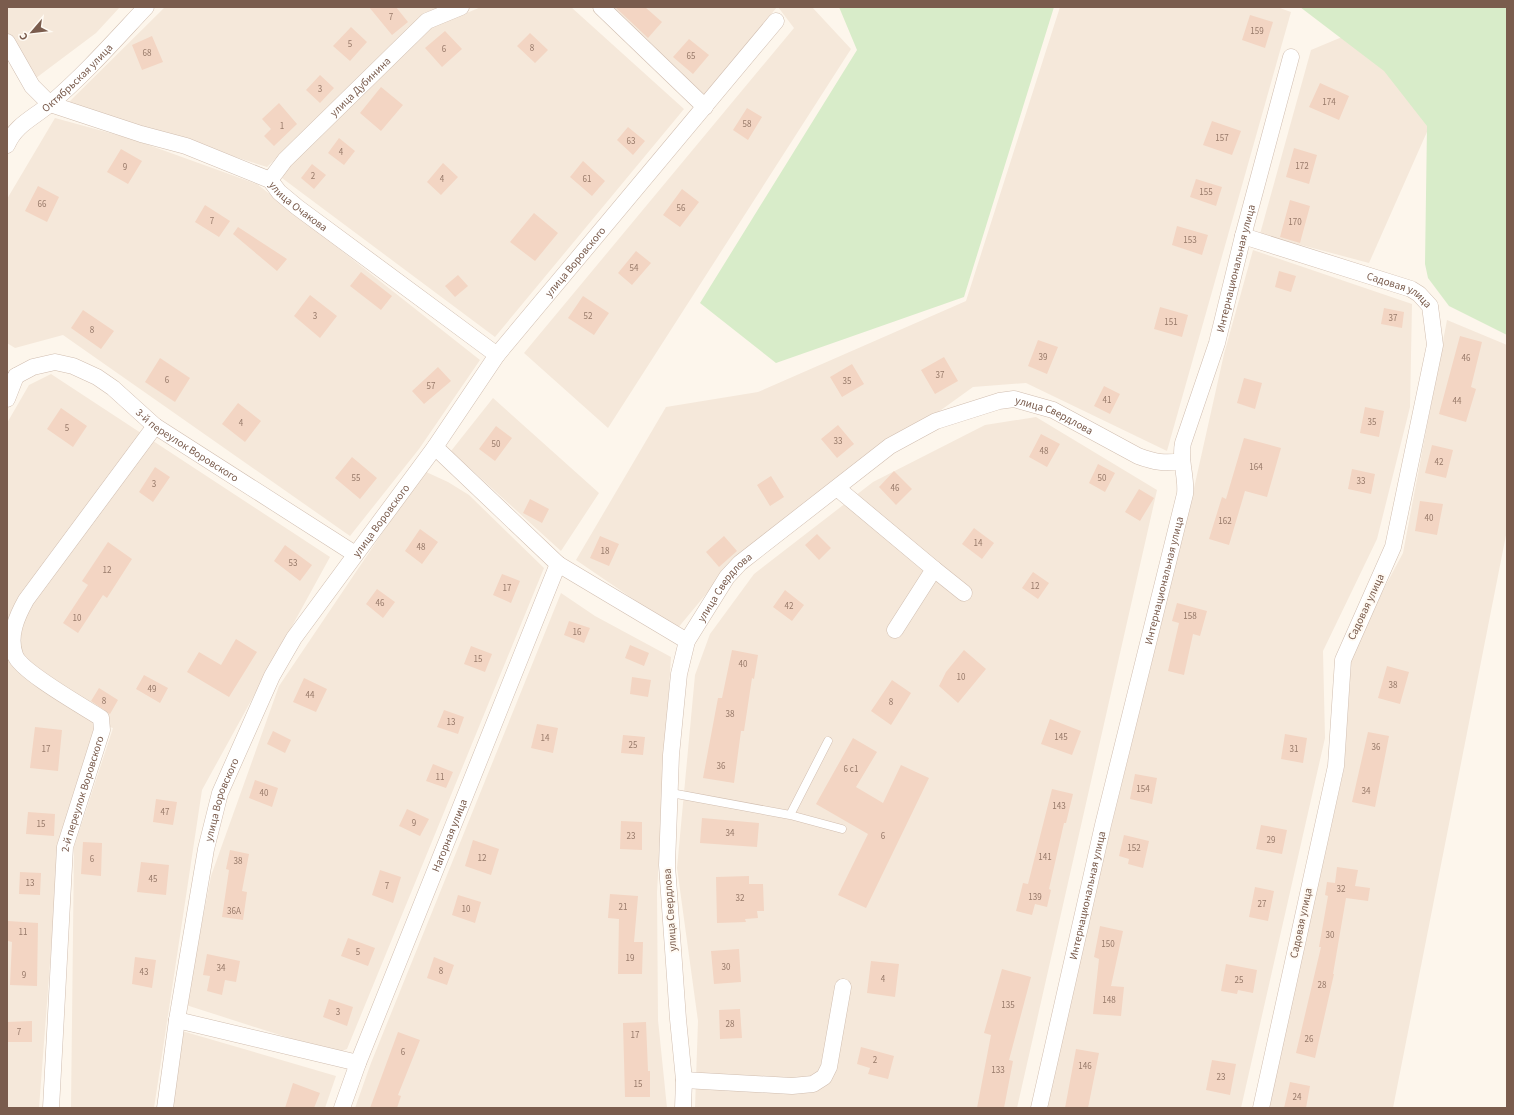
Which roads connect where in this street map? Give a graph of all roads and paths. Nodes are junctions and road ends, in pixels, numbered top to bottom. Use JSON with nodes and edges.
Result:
{"nodes":[{"id":1,"x":146,"y":7,"type":"edge"},
{"id":2,"x":461,"y":7,"type":"edge"},
{"id":3,"x":601,"y":7,"type":"edge"},
{"id":4,"x":776,"y":20,"type":"dead end"},
{"id":5,"x":7,"y":42,"type":"edge"},
{"id":6,"x":1291,"y":58,"type":"dead end"},
{"id":7,"x":50,"y":104,"type":"junction"},
{"id":8,"x":705,"y":107,"type":"junction"},
{"id":9,"x":7,"y":145,"type":"edge"},
{"id":10,"x":270,"y":180,"type":"junction"},
{"id":11,"x":1243,"y":236,"type":"junction"},
{"id":12,"x":497,"y":355,"type":"junction"},
{"id":13,"x":11,"y":373,"type":"edge"},
{"id":14,"x":7,"y":400,"type":"edge"},
{"id":15,"x":155,"y":426,"type":"junction"},
{"id":16,"x":435,"y":447,"type":"junction"},
{"id":17,"x":1182,"y":461,"type":"junction"},
{"id":18,"x":837,"y":488,"type":"junction"},
{"id":19,"x":355,"y":554,"type":"junction"},
{"id":20,"x":558,"y":564,"type":"junction"},
{"id":21,"x":934,"y":569,"type":"junction"},
{"id":22,"x":964,"y":593,"type":"dead end"},
{"id":23,"x":895,"y":630,"type":"dead end"},
{"id":24,"x":687,"y":641,"type":"junction"},
{"id":25,"x":828,"y":741,"type":"dead end"},
{"id":26,"x":671,"y":793,"type":"junction"},
{"id":27,"x":790,"y":815,"type":"junction"},
{"id":28,"x":842,"y":829,"type":"dead end"},
{"id":29,"x":843,"y":987,"type":"dead end"},
{"id":30,"x":177,"y":1020,"type":"junction"},
{"id":31,"x":358,"y":1064,"type":"junction"},
{"id":32,"x":684,"y":1080,"type":"junction"},
{"id":33,"x":51,"y":1108,"type":"edge"},
{"id":34,"x":165,"y":1108,"type":"edge"},
{"id":35,"x":342,"y":1108,"type":"edge"},
{"id":36,"x":683,"y":1108,"type":"edge"},
{"id":37,"x":1039,"y":1108,"type":"edge"},
{"id":38,"x":1261,"y":1108,"type":"edge"}],
"edges":[{"from":1,"to":7,"type":"street","name":"Октябрьская улица"},
{"from":2,"to":10,"type":"street","name":"улица Дубинина"},
{"from":3,"to":8,"type":"street"},
{"from":4,"to":8,"type":"street","name":"улица Воровского"},
{"from":5,"to":7,"type":"street"},
{"from":6,"to":11,"type":"street","name":"Интернациональная улица"},
{"from":7,"to":9,"type":"street","name":"Октябрьская улица"},
{"from":7,"to":10,"type":"street","name":"улица Очакова"},
{"from":8,"to":12,"type":"street","name":"улица Воровского"},
{"from":10,"to":12,"type":"street","name":"улица Очакова"},
{"from":11,"to":17,"type":"street","name":"Интернациональная улица"},
{"from":11,"to":38,"type":"street","name":"Садовая улица"},
{"from":12,"to":16,"type":"street","name":"улица Воровского"},
{"from":13,"to":14,"type":"street"},
{"from":13,"to":15,"type":"street","name":"3-й переулок Воровского"},
{"from":15,"to":19,"type":"street","name":"3-й переулок Воровского"},
{"from":15,"to":33,"type":"street","name":"2-й переулок Воровского"},
{"from":16,"to":19,"type":"street","name":"улица Воровского"},
{"from":16,"to":20,"type":"street"},
{"from":17,"to":18,"type":"street","name":"улица Свердлова"},
{"from":17,"to":37,"type":"street","name":"Интернациональная улица"},
{"from":18,"to":21,"type":"street"},
{"from":18,"to":24,"type":"street","name":"улица Свердлова"},
{"from":19,"to":30,"type":"street","name":"улица Воровского"},
{"from":20,"to":24,"type":"street"},
{"from":20,"to":31,"type":"street","name":"Нагорная улица"},
{"from":21,"to":22,"type":"street"},
{"from":21,"to":23,"type":"street"},
{"from":24,"to":26,"type":"street","name":"улица Свердлова"},
{"from":25,"to":27,"type":"lane"},
{"from":26,"to":27,"type":"lane"},
{"from":26,"to":32,"type":"street","name":"улица Свердлова"},
{"from":27,"to":28,"type":"lane"},
{"from":29,"to":32,"type":"street"},
{"from":30,"to":31,"type":"street"},
{"from":30,"to":34,"type":"street","name":"улица Воровского"},
{"from":31,"to":35,"type":"street","name":"Нагорная улица"},
{"from":32,"to":36,"type":"street","name":"улица Свердлова"}]}
